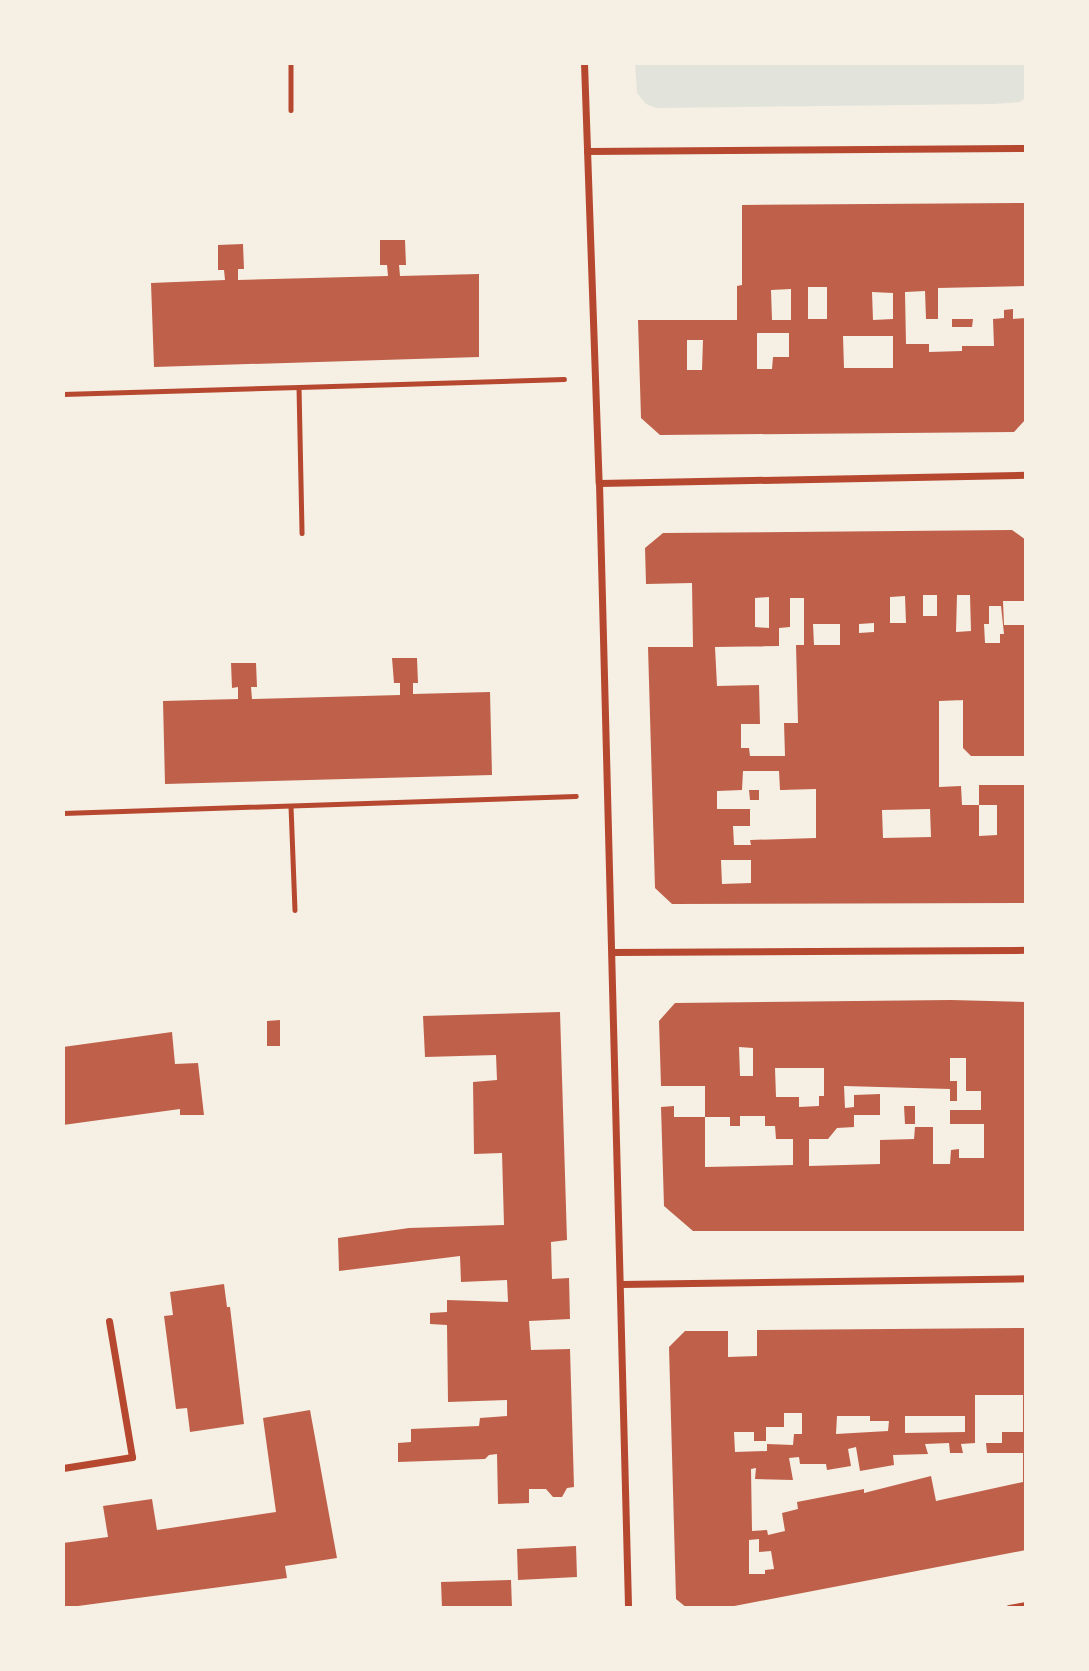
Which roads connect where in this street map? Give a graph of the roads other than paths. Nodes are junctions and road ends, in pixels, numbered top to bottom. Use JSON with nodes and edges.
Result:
{"nodes":[{"id":1,"x":584,"y":63,"type":"edge"},
{"id":2,"x":1026,"y":148,"type":"edge"},
{"id":3,"x":587,"y":151,"type":"junction"},
{"id":4,"x":1026,"y":475,"type":"edge"},
{"id":5,"x":599,"y":483,"type":"junction"},
{"id":6,"x":1026,"y":950,"type":"edge"},
{"id":7,"x":612,"y":952,"type":"junction"},
{"id":8,"x":1026,"y":1278,"type":"edge"},
{"id":9,"x":620,"y":1284,"type":"junction"},
{"id":10,"x":109,"y":1321,"type":"dead end"},
{"id":11,"x":63,"y":1468,"type":"edge"},
{"id":12,"x":1026,"y":1605,"type":"edge"},
{"id":13,"x":628,"y":1608,"type":"edge"},
{"id":14,"x":1009,"y":1608,"type":"edge"}],
"edges":[{"from":1,"to":3,"type":"street"},
{"from":2,"to":3,"type":"street"},
{"from":3,"to":5,"type":"street"},
{"from":4,"to":5,"type":"street"},
{"from":5,"to":7,"type":"street"},
{"from":6,"to":7,"type":"street"},
{"from":7,"to":9,"type":"street"},
{"from":8,"to":9,"type":"street"},
{"from":9,"to":13,"type":"street"},
{"from":10,"to":11,"type":"street"},
{"from":12,"to":14,"type":"street"}]}
